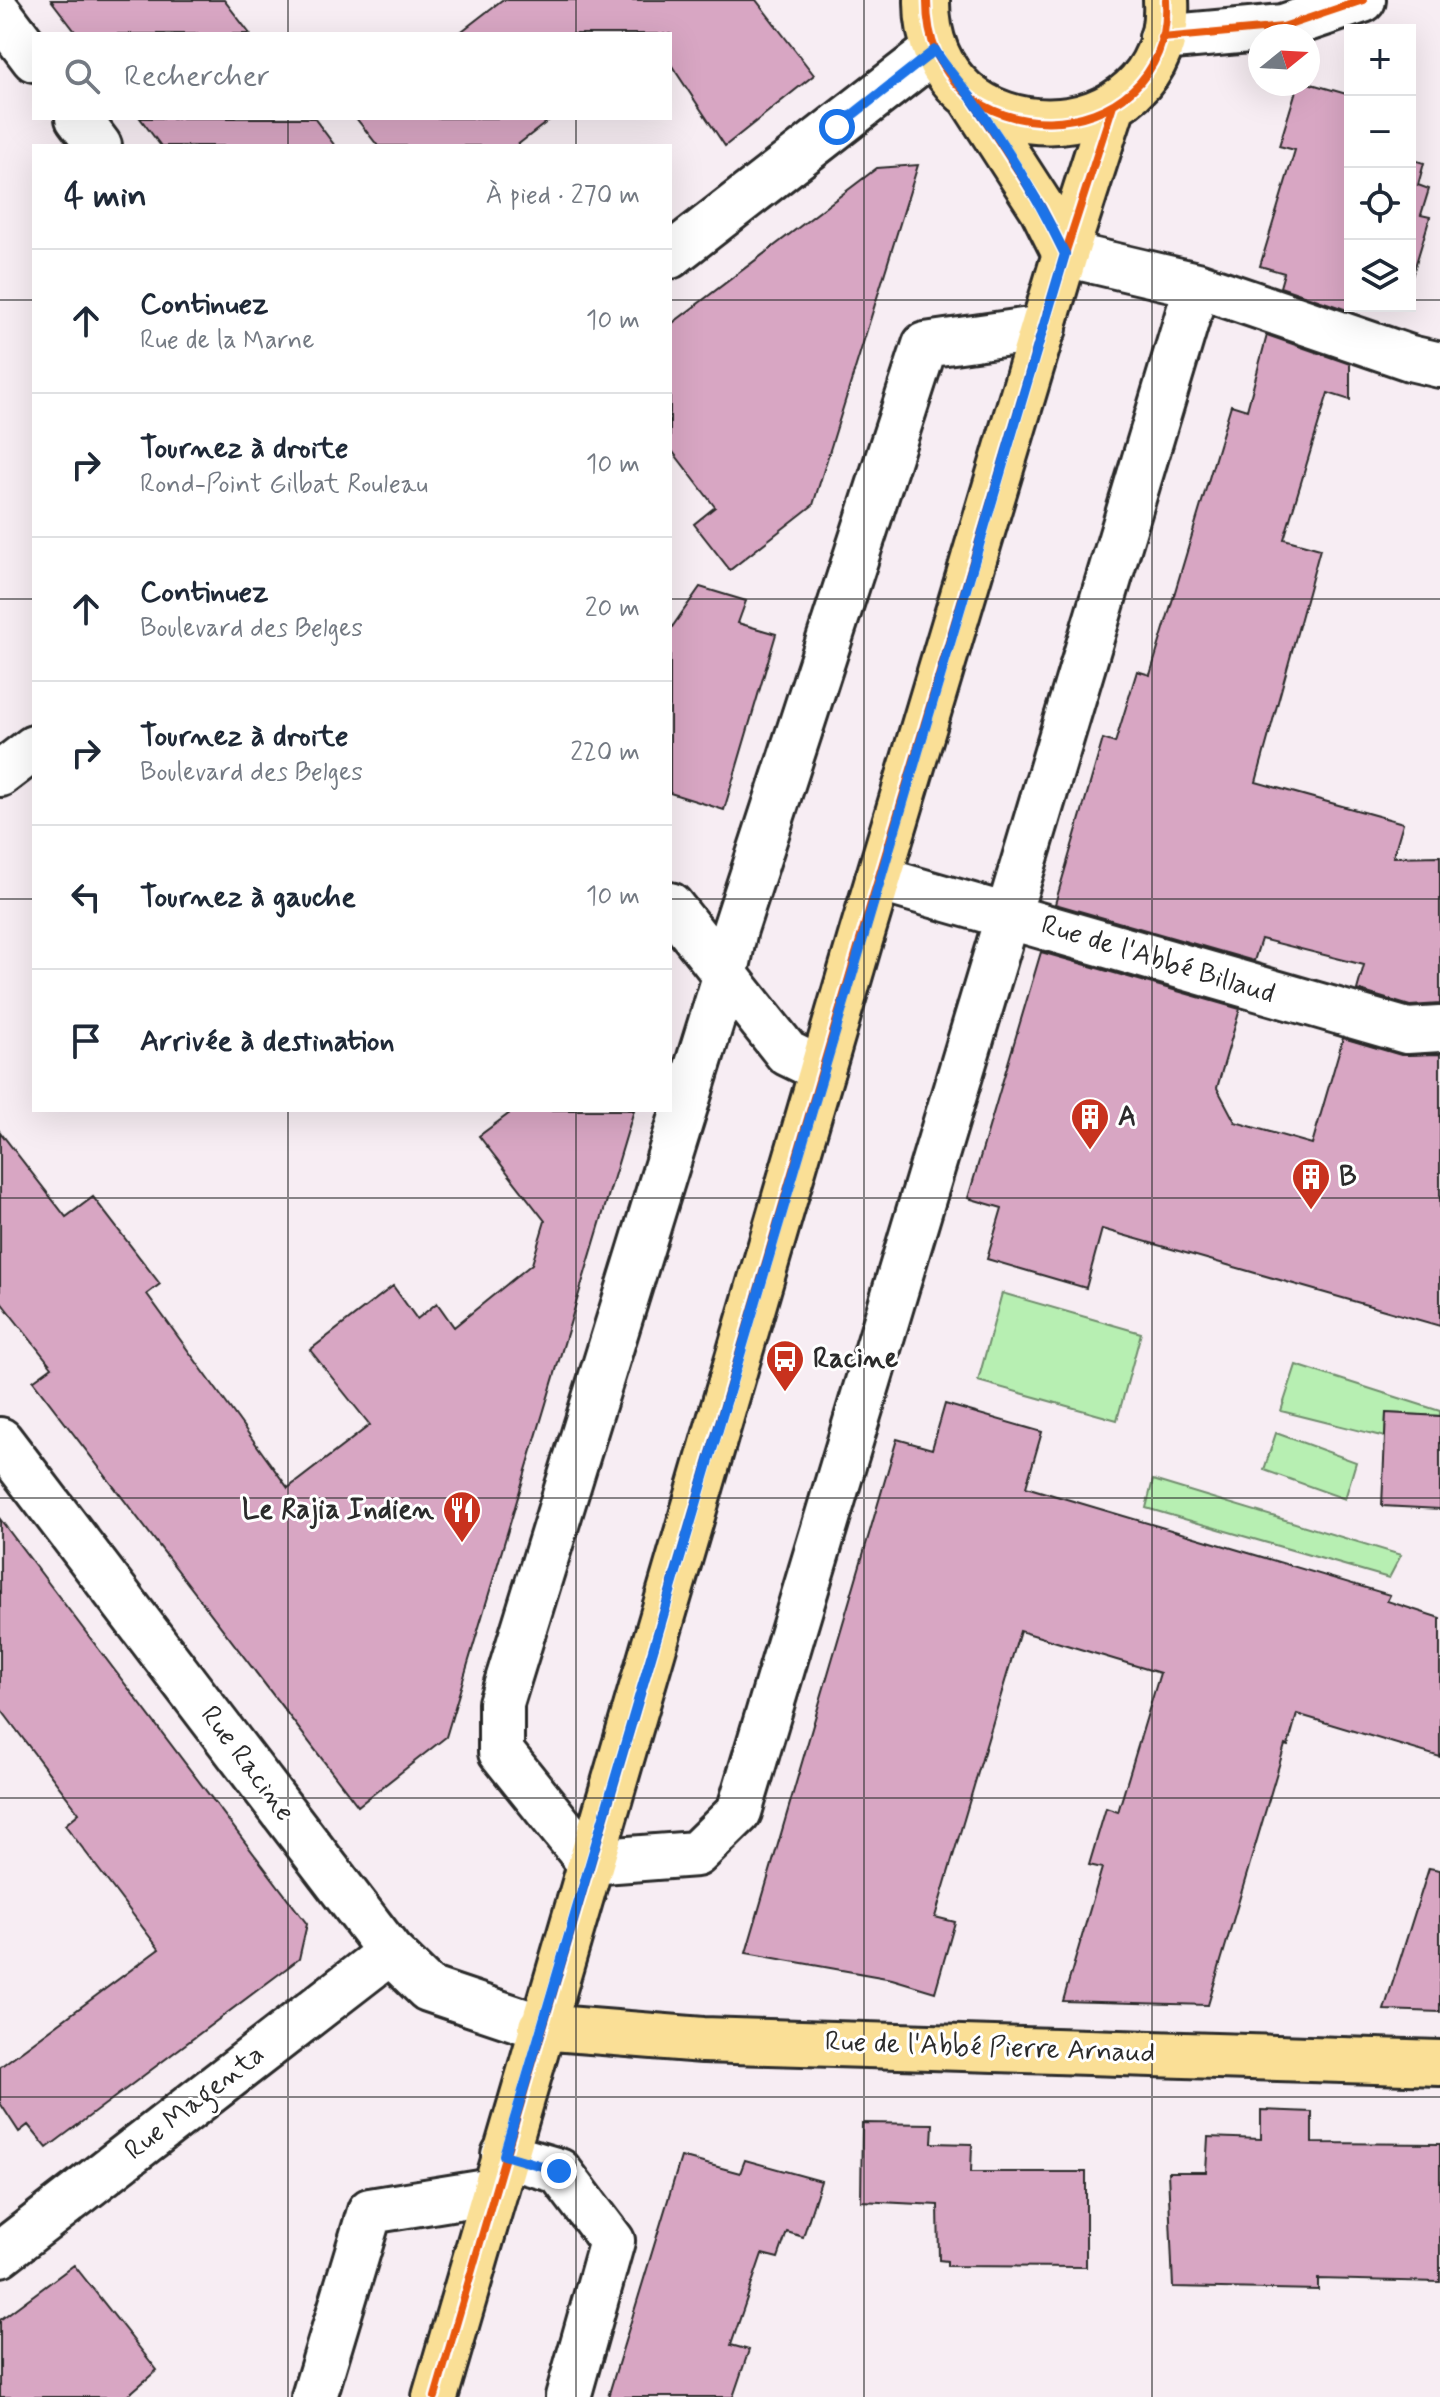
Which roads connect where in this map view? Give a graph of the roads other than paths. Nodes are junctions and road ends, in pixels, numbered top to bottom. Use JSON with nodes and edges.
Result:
{"nodes":[{"id":1,"x":927,"y":0,"type":"edge"},
{"id":2,"x":1363,"y":0,"type":"edge"},
{"id":3,"x":0,"y":14,"type":"edge"},
{"id":4,"x":1164,"y":19,"type":"edge"},
{"id":5,"x":935,"y":50,"type":"junction"},
{"id":6,"x":32,"y":56,"type":"edge"},
{"id":7,"x":971,"y":98,"type":"junction"},
{"id":8,"x":1113,"y":105,"type":"junction"},
{"id":9,"x":80,"y":120,"type":"edge"},
{"id":10,"x":98,"y":144,"type":"edge"},
{"id":11,"x":672,"y":254,"type":"edge"},
{"id":12,"x":1065,"y":254,"type":"junction"},
{"id":13,"x":1197,"y":285,"type":"junction"},
{"id":14,"x":1044,"y":328,"type":"junction"},
{"id":15,"x":1440,"y":365,"type":"edge"},
{"id":16,"x":32,"y":750,"type":"edge"},
{"id":17,"x":0,"y":774,"type":"edge"},
{"id":18,"x":878,"y":879,"type":"junction"},
{"id":19,"x":672,"y":908,"type":"edge"},
{"id":20,"x":1008,"y":915,"type":"junction"},
{"id":21,"x":725,"y":977,"type":"junction"},
{"id":22,"x":1440,"y":1029,"type":"edge"},
{"id":23,"x":822,"y":1070,"type":"junction"},
{"id":24,"x":0,"y":1440,"type":"edge"},
{"id":25,"x":589,"y":1862,"type":"junction"},
{"id":26,"x":390,"y":1952,"type":"junction"},
{"id":27,"x":541,"y":2027,"type":"junction"},
{"id":28,"x":1440,"y":2063,"type":"edge"},
{"id":29,"x":498,"y":2173,"type":"junction"},
{"id":30,"x":0,"y":2254,"type":"edge"},
{"id":31,"x":314,"y":2397,"type":"edge"},
{"id":32,"x":435,"y":2397,"type":"edge"},
{"id":33,"x":568,"y":2397,"type":"edge"}],
"edges":[{"from":1,"to":5,"type":"main road"},
{"from":2,"to":4,"type":"street"},
{"from":3,"to":6,"type":"street"},
{"from":4,"to":8,"type":"main road"},
{"from":5,"to":7,"type":"main road"},
{"from":5,"to":11,"type":"street"},
{"from":7,"to":8,"type":"main road"},
{"from":7,"to":12,"type":"main road"},
{"from":8,"to":12,"type":"main road"},
{"from":9,"to":10,"type":"street"},
{"from":12,"to":13,"type":"street"},
{"from":12,"to":14,"type":"main road"},
{"from":13,"to":15,"type":"street"},
{"from":13,"to":20,"type":"street"},
{"from":14,"to":18,"type":"main road"},
{"from":14,"to":21,"type":"street"},
{"from":16,"to":17,"type":"street"},
{"from":18,"to":20,"type":"street","name":"Rue de l'Abbé Billaud"},
{"from":18,"to":23,"type":"main road"},
{"from":19,"to":21,"type":"street"},
{"from":20,"to":22,"type":"street","name":"Rue de l'Abbé Billaud"},
{"from":20,"to":25,"type":"street"},
{"from":21,"to":23,"type":"street"},
{"from":21,"to":25,"type":"street"},
{"from":23,"to":25,"type":"main road"},
{"from":24,"to":26,"type":"street","name":"Rue Racine"},
{"from":25,"to":27,"type":"main road"},
{"from":26,"to":27,"type":"street","name":"Rue Racine"},
{"from":26,"to":30,"type":"street","name":"Rue Magenta"},
{"from":27,"to":28,"type":"main road","name":"Rue de l'Abbé Pierre Arnaud"},
{"from":27,"to":29,"type":"main road"},
{"from":29,"to":31,"type":"street"},
{"from":29,"to":32,"type":"main road"},
{"from":29,"to":33,"type":"street"}]}
